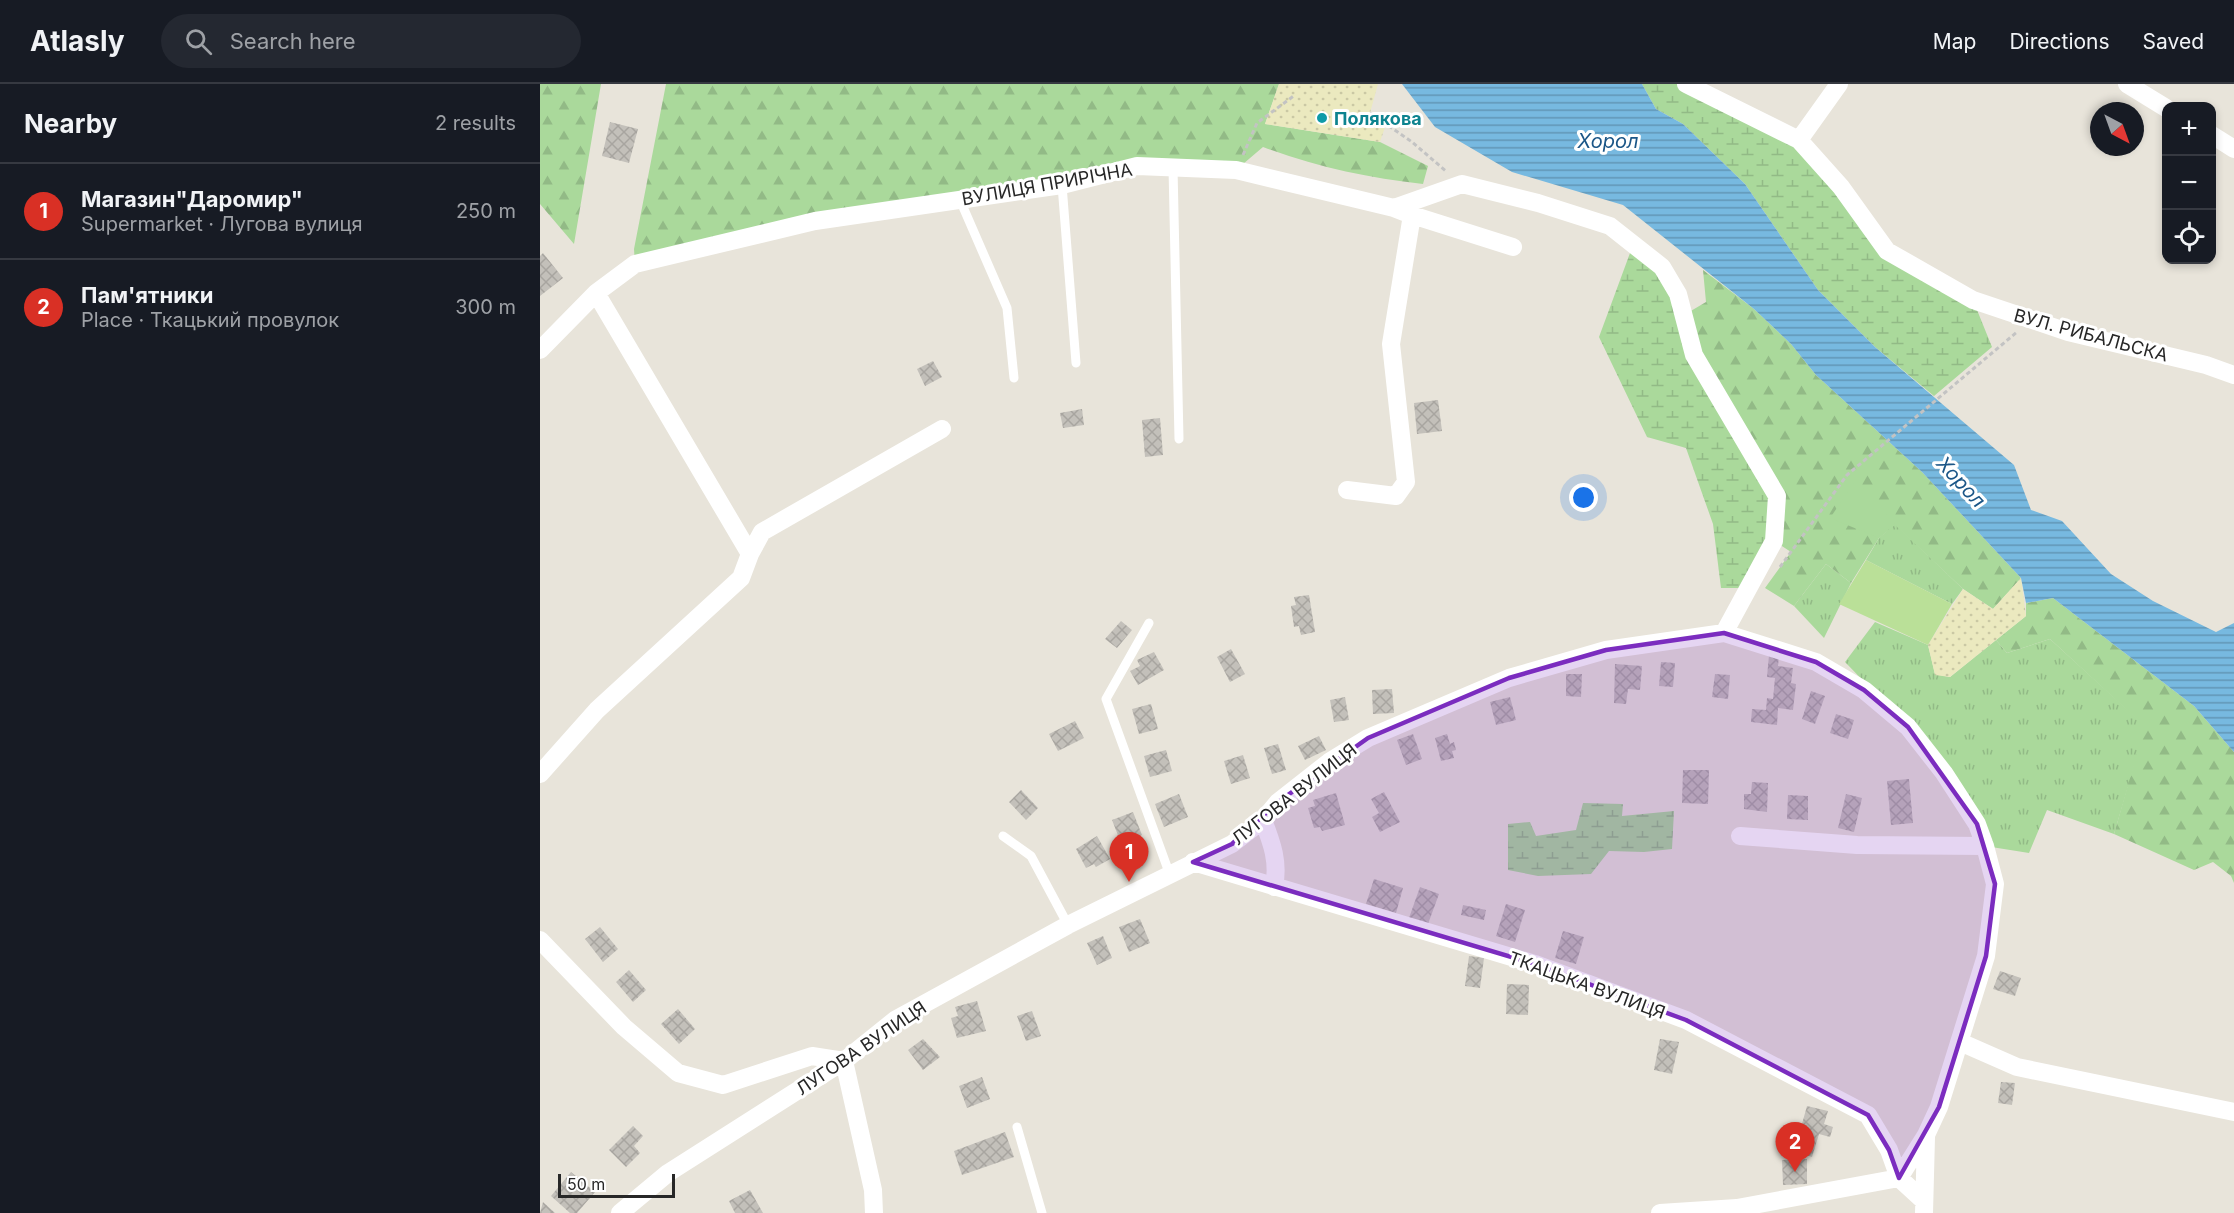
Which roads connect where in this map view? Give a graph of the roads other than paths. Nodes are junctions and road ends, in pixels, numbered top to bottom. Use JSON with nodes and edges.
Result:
{"nodes":[{"id":1,"x":1686,"y":84,"type":"edge"},
{"id":2,"x":1839,"y":84,"type":"edge"},
{"id":3,"x":2127,"y":84,"type":"edge"},
{"id":4,"x":2162,"y":106,"type":"edge"},
{"id":5,"x":2216,"y":138,"type":"edge"},
{"id":6,"x":1799,"y":140,"type":"junction"},
{"id":7,"x":2234,"y":149,"type":"edge"},
{"id":8,"x":1173,"y":168,"type":"junction"},
{"id":9,"x":1062,"y":185,"type":"junction"},
{"id":10,"x":960,"y":200,"type":"junction"},
{"id":11,"x":1394,"y":208,"type":"junction"},
{"id":12,"x":1412,"y":215,"type":"junction"},
{"id":13,"x":1513,"y":248,"type":"dead end"},
{"id":14,"x":596,"y":293,"type":"junction"},
{"id":15,"x":540,"y":350,"type":"edge"},
{"id":16,"x":1076,"y":363,"type":"dead end"},
{"id":17,"x":2234,"y":375,"type":"edge"},
{"id":18,"x":1014,"y":378,"type":"dead end"},
{"id":19,"x":942,"y":429,"type":"dead end"},
{"id":20,"x":1179,"y":439,"type":"dead end"},
{"id":21,"x":1347,"y":490,"type":"dead end"},
{"id":22,"x":750,"y":554,"type":"junction"},
{"id":23,"x":1149,"y":623,"type":"dead end"},
{"id":24,"x":1724,"y":633,"type":"junction"},
{"id":25,"x":540,"y":774,"type":"edge"},
{"id":26,"x":1263,"y":820,"type":"junction"},
{"id":27,"x":1003,"y":836,"type":"dead end"},
{"id":28,"x":1740,"y":836,"type":"dead end"},
{"id":29,"x":1985,"y":846,"type":"junction"},
{"id":30,"x":1193,"y":862,"type":"junction"},
{"id":31,"x":1170,"y":875,"type":"junction"},
{"id":32,"x":1274,"y":887,"type":"junction"},
{"id":33,"x":1068,"y":925,"type":"junction"},
{"id":34,"x":540,"y":940,"type":"edge"},
{"id":35,"x":1960,"y":1042,"type":"junction"},
{"id":36,"x":844,"y":1061,"type":"junction"},
{"id":37,"x":2234,"y":1112,"type":"edge"},
{"id":38,"x":1017,"y":1127,"type":"dead end"},
{"id":39,"x":1926,"y":1135,"type":"junction"},
{"id":40,"x":1899,"y":1178,"type":"junction"},
{"id":41,"x":1923,"y":1207,"type":"edge"},
{"id":42,"x":620,"y":1213,"type":"edge"},
{"id":43,"x":874,"y":1213,"type":"edge"},
{"id":44,"x":1042,"y":1213,"type":"edge"},
{"id":45,"x":1660,"y":1213,"type":"edge"}],
"edges":[{"from":1,"to":6,"type":"street"},
{"from":2,"to":6,"type":"street"},
{"from":3,"to":4,"type":"street"},
{"from":5,"to":7,"type":"street"},
{"from":6,"to":17,"type":"street","name":"ВУЛ. РИБАЛЬСКА"},
{"from":8,"to":9,"type":"street","name":"ВУЛИЦЯ ПРИРІЧНА"},
{"from":8,"to":11,"type":"street","name":"ВУЛИЦЯ ПРИРІЧНА"},
{"from":8,"to":20,"type":"lane"},
{"from":9,"to":10,"type":"street","name":"ВУЛИЦЯ ПРИРІЧНА"},
{"from":9,"to":16,"type":"lane"},
{"from":10,"to":14,"type":"street","name":"ВУЛИЦЯ ПРИРІЧНА"},
{"from":10,"to":18,"type":"lane"},
{"from":11,"to":12,"type":"street","name":"ВУЛИЦЯ ПРИРІЧНА"},
{"from":11,"to":24,"type":"street"},
{"from":12,"to":13,"type":"street","name":"ВУЛИЦЯ ПРИРІЧНА"},
{"from":12,"to":21,"type":"street"},
{"from":14,"to":15,"type":"street","name":"ВУЛИЦЯ ПРИРІЧНА"},
{"from":14,"to":22,"type":"street"},
{"from":19,"to":22,"type":"street"},
{"from":22,"to":25,"type":"street"},
{"from":23,"to":31,"type":"lane"},
{"from":24,"to":26,"type":"street","name":"ЛУГОВА ВУЛИЦЯ"},
{"from":24,"to":29,"type":"street","name":"ЛУГОВА ВУЛИЦЯ"},
{"from":26,"to":30,"type":"street","name":"ЛУГОВА ВУЛИЦЯ"},
{"from":26,"to":32,"type":"street"},
{"from":27,"to":33,"type":"lane"},
{"from":28,"to":29,"type":"street"},
{"from":29,"to":35,"type":"street","name":"ЛУГОВА ВУЛИЦЯ"},
{"from":30,"to":31,"type":"street","name":"ЛУГОВА ВУЛИЦЯ"},
{"from":30,"to":32,"type":"street","name":"ТКАЦЬКА ВУЛИЦЯ"},
{"from":31,"to":33,"type":"street","name":"ЛУГОВА ВУЛИЦЯ"},
{"from":32,"to":40,"type":"street","name":"ТКАЦЬКА ВУЛИЦЯ"},
{"from":33,"to":36,"type":"street","name":"ЛУГОВА ВУЛИЦЯ"},
{"from":34,"to":36,"type":"street"},
{"from":35,"to":37,"type":"street"},
{"from":35,"to":39,"type":"street","name":"ЛУГОВА ВУЛИЦЯ"},
{"from":36,"to":42,"type":"street","name":"ЛУГОВА ВУЛИЦЯ"},
{"from":36,"to":43,"type":"street"},
{"from":38,"to":44,"type":"lane"},
{"from":39,"to":40,"type":"street","name":"ЛУГОВА ВУЛИЦЯ"},
{"from":39,"to":41,"type":"street","name":"ТКАЦЬКА ВУЛИЦЯ"},
{"from":40,"to":41,"type":"street","name":"ТКАЦЬКА ВУЛИЦЯ"},
{"from":40,"to":45,"type":"street"}]}
